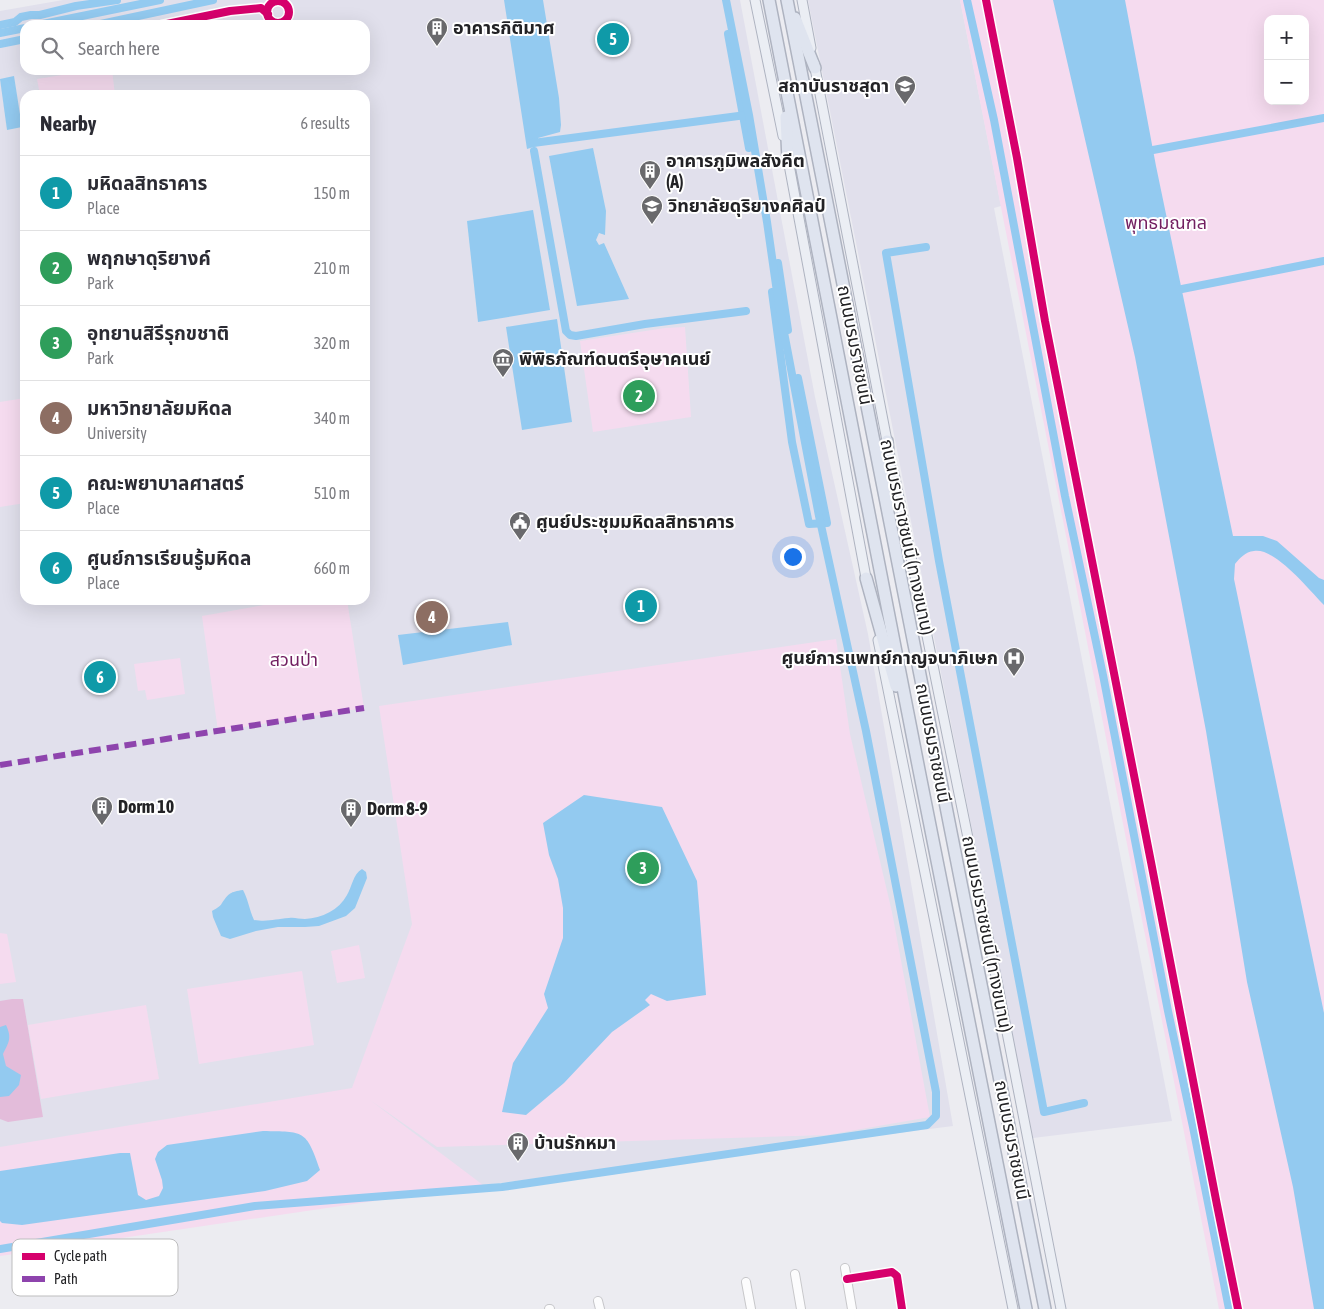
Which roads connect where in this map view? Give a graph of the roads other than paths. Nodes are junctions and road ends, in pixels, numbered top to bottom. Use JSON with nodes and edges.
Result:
{"nodes":[{"id":1,"x":755,"y":0,"type":"edge"},
{"id":2,"x":769,"y":0,"type":"edge"},
{"id":3,"x":788,"y":0,"type":"edge"},
{"id":4,"x":802,"y":0,"type":"edge"},
{"id":5,"x":986,"y":0,"type":"edge"},
{"id":6,"x":815,"y":68,"type":"junction"},
{"id":7,"x":784,"y":77,"type":"junction"},
{"id":8,"x":788,"y":160,"type":"junction"},
{"id":9,"x":888,"y":441,"type":"junction"},
{"id":10,"x":866,"y":578,"type":"junction"},
{"id":11,"x":903,"y":589,"type":"junction"},
{"id":12,"x":919,"y":770,"type":"junction"},
{"id":13,"x":845,"y":1268,"type":"dead end"},
{"id":14,"x":795,"y":1274,"type":"dead end"},
{"id":15,"x":847,"y":1279,"type":"junction"},
{"id":16,"x":746,"y":1282,"type":"dead end"},
{"id":17,"x":751,"y":1309,"type":"edge"},
{"id":18,"x":801,"y":1309,"type":"edge"},
{"id":19,"x":852,"y":1309,"type":"edge"},
{"id":20,"x":902,"y":1309,"type":"edge"},
{"id":21,"x":1013,"y":1309,"type":"edge"},
{"id":22,"x":1026,"y":1309,"type":"edge"},
{"id":23,"x":1045,"y":1309,"type":"edge"},
{"id":24,"x":1061,"y":1309,"type":"edge"},
{"id":25,"x":1238,"y":1309,"type":"edge"}],
"edges":[{"from":1,"to":8,"type":"main road"},
{"from":2,"to":7,"type":"highway","name":"ถนนบรมราชชนนี"},
{"from":3,"to":6,"type":"highway"},
{"from":3,"to":11,"type":"highway","name":"ถนนบรมราชชนนี"},
{"from":4,"to":6,"type":"main road","name":"ถนนบรมราชชนนี (ทางขนาน)"},
{"from":5,"to":25,"type":"street"},
{"from":6,"to":9,"type":"main road","name":"ถนนบรมราชชนนี (ทางขนาน)"},
{"from":7,"to":8,"type":"highway"},
{"from":7,"to":12,"type":"highway","name":"ถนนบรมราชชนนี"},
{"from":8,"to":10,"type":"main road"},
{"from":9,"to":11,"type":"highway"},
{"from":9,"to":24,"type":"main road","name":"ถนนบรมราชชนนี (ทางขนาน)"},
{"from":10,"to":12,"type":"highway"},
{"from":10,"to":21,"type":"main road"},
{"from":11,"to":23,"type":"highway","name":"ถนนบรมราชชนนี"},
{"from":12,"to":22,"type":"highway","name":"ถนนบรมราชชนนี"},
{"from":13,"to":15,"type":"street"},
{"from":14,"to":18,"type":"street"},
{"from":15,"to":19,"type":"street"},
{"from":15,"to":20,"type":"street"},
{"from":16,"to":17,"type":"street"}]}
